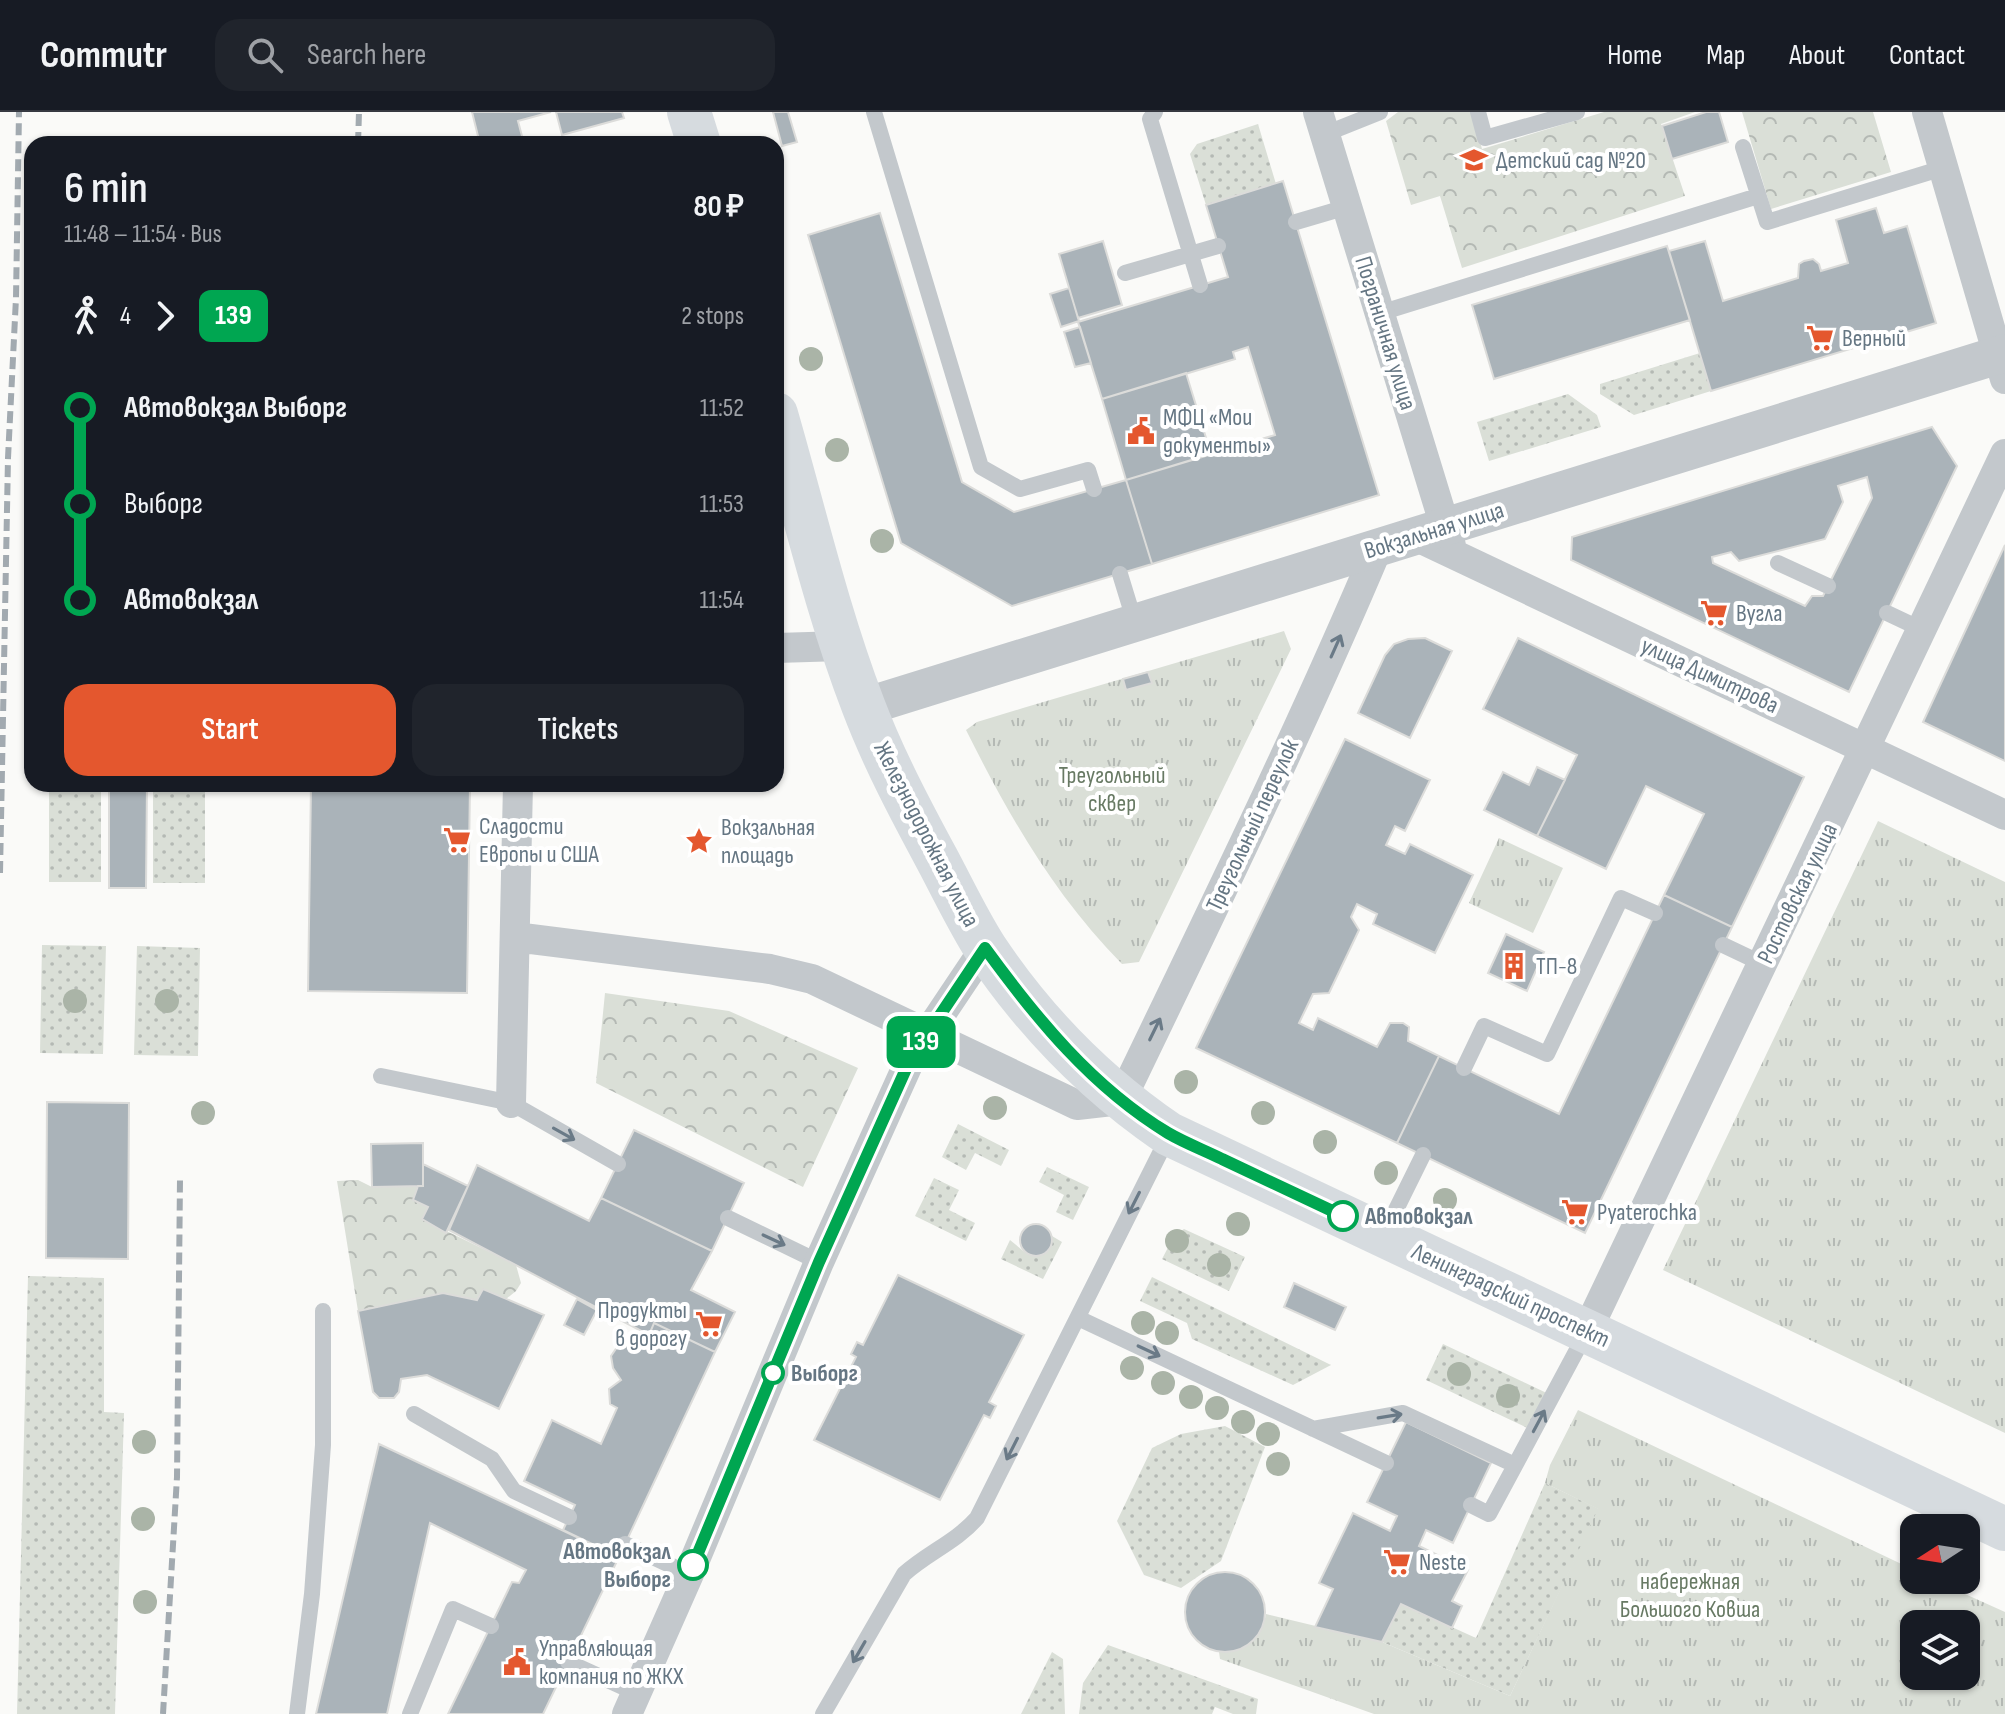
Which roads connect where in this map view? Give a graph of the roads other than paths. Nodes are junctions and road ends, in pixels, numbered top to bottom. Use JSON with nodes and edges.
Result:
{"nodes":[{"id":1,"x":689,"y":112,"type":"edge"},
{"id":2,"x":874,"y":112,"type":"edge"},
{"id":3,"x":1155,"y":112,"type":"edge"},
{"id":4,"x":1380,"y":112,"type":"edge"},
{"id":5,"x":1478,"y":112,"type":"edge"},
{"id":6,"x":1577,"y":112,"type":"edge"},
{"id":7,"x":1927,"y":112,"type":"edge"},
{"id":8,"x":1321,"y":123,"type":"edge"},
{"id":9,"x":696,"y":136,"type":"edge"},
{"id":10,"x":1743,"y":147,"type":"dead end"},
{"id":11,"x":1943,"y":168,"type":"junction"},
{"id":12,"x":1758,"y":196,"type":"junction"},
{"id":13,"x":1347,"y":207,"type":"junction"},
{"id":14,"x":1296,"y":222,"type":"dead end"},
{"id":15,"x":1218,"y":246,"type":"dead end"},
{"id":16,"x":1190,"y":254,"type":"junction"},
{"id":17,"x":1125,"y":273,"type":"dead end"},
{"id":18,"x":1200,"y":285,"type":"dead end"},
{"id":19,"x":1380,"y":313,"type":"junction"},
{"id":20,"x":2003,"y":362,"type":"edge"},
{"id":21,"x":784,"y":442,"type":"edge"},
{"id":22,"x":2005,"y":454,"type":"edge"},
{"id":23,"x":1094,"y":489,"type":"dead end"},
{"id":24,"x":1438,"y":539,"type":"junction"},
{"id":25,"x":1378,"y":547,"type":"junction"},
{"id":26,"x":1778,"y":563,"type":"dead end"},
{"id":27,"x":1120,"y":574,"type":"dead end"},
{"id":28,"x":1828,"y":586,"type":"dead end"},
{"id":29,"x":1887,"y":613,"type":"dead end"},
{"id":30,"x":1135,"y":623,"type":"junction"},
{"id":31,"x":1923,"y":630,"type":"junction"},
{"id":32,"x":842,"y":646,"type":"junction"},
{"id":33,"x":784,"y":648,"type":"edge"},
{"id":34,"x":864,"y":707,"type":"junction"},
{"id":35,"x":1866,"y":750,"type":"junction"},
{"id":36,"x":518,"y":792,"type":"edge"},
{"id":37,"x":2005,"y":815,"type":"edge"},
{"id":38,"x":1655,"y":913,"type":"dead end"},
{"id":39,"x":515,"y":937,"type":"junction"},
{"id":40,"x":1723,"y":945,"type":"dead end"},
{"id":41,"x":985,"y":948,"type":"junction"},
{"id":42,"x":1763,"y":964,"type":"junction"},
{"id":43,"x":927,"y":1032,"type":"junction"},
{"id":44,"x":1464,"y":1068,"type":"dead end"},
{"id":45,"x":381,"y":1076,"type":"dead end"},
{"id":46,"x":1121,"y":1100,"type":"junction"},
{"id":47,"x":511,"y":1103,"type":"junction"},
{"id":48,"x":1169,"y":1134,"type":"junction"},
{"id":49,"x":1423,"y":1155,"type":"dead end"},
{"id":50,"x":618,"y":1164,"type":"dead end"},
{"id":51,"x":728,"y":1218,"type":"dead end"},
{"id":52,"x":1384,"y":1235,"type":"junction"},
{"id":53,"x":819,"y":1262,"type":"junction"},
{"id":54,"x":323,"y":1311,"type":"dead end"},
{"id":55,"x":1078,"y":1318,"type":"junction"},
{"id":56,"x":1587,"y":1331,"type":"junction"},
{"id":57,"x":414,"y":1414,"type":"dead end"},
{"id":58,"x":1313,"y":1429,"type":"junction"},
{"id":59,"x":1386,"y":1463,"type":"dead end"},
{"id":60,"x":1515,"y":1465,"type":"junction"},
{"id":61,"x":1471,"y":1505,"type":"dead end"},
{"id":62,"x":569,"y":1517,"type":"dead end"},
{"id":63,"x":2005,"y":1529,"type":"edge"},
{"id":64,"x":625,"y":1544,"type":"dead end"},
{"id":65,"x":689,"y":1574,"type":"junction"},
{"id":66,"x":491,"y":1626,"type":"dead end"},
{"id":67,"x":568,"y":1662,"type":"dead end"},
{"id":68,"x":632,"y":1704,"type":"edge"},
{"id":69,"x":297,"y":1714,"type":"edge"},
{"id":70,"x":410,"y":1714,"type":"edge"},
{"id":71,"x":823,"y":1714,"type":"edge"}],
"edges":[{"from":1,"to":9,"type":"main road"},
{"from":2,"to":23,"type":"lane"},
{"from":3,"to":16,"type":"lane"},
{"from":4,"to":8,"type":"lane"},
{"from":5,"to":6,"type":"lane"},
{"from":7,"to":11,"type":"street"},
{"from":8,"to":13,"type":"street","name":"Пограничная улица"},
{"from":10,"to":12,"type":"lane"},
{"from":11,"to":12,"type":"lane"},
{"from":11,"to":20,"type":"street"},
{"from":12,"to":19,"type":"lane"},
{"from":13,"to":14,"type":"lane"},
{"from":13,"to":19,"type":"street","name":"Пограничная улица"},
{"from":15,"to":16,"type":"lane"},
{"from":16,"to":17,"type":"lane"},
{"from":16,"to":18,"type":"lane"},
{"from":19,"to":24,"type":"street","name":"Пограничная улица"},
{"from":20,"to":24,"type":"street","name":"Вокзальная улица"},
{"from":21,"to":32,"type":"main road","name":"Железнодорожная улица"},
{"from":22,"to":31,"type":"street","name":"Ростовская улица"},
{"from":24,"to":25,"type":"street","name":"Вокзальная улица"},
{"from":24,"to":35,"type":"street","name":"улица Димитрова"},
{"from":25,"to":30,"type":"street","name":"Вокзальная улица"},
{"from":46,"to":25,"type":"street","name":"Треугольный переулок","one_way":true},
{"from":26,"to":28,"type":"lane"},
{"from":27,"to":30,"type":"lane"},
{"from":29,"to":31,"type":"lane"},
{"from":30,"to":34,"type":"street","name":"Вокзальная улица"},
{"from":31,"to":35,"type":"street","name":"Ростовская улица"},
{"from":32,"to":33,"type":"street"},
{"from":32,"to":34,"type":"main road","name":"Железнодорожная улица"},
{"from":34,"to":41,"type":"main road","name":"Железнодорожная улица"},
{"from":35,"to":37,"type":"street","name":"улица Димитрова"},
{"from":35,"to":42,"type":"street","name":"Ростовская улица"},
{"from":36,"to":39,"type":"street"},
{"from":38,"to":44,"type":"lane"},
{"from":39,"to":43,"type":"street"},
{"from":39,"to":47,"type":"street"},
{"from":40,"to":42,"type":"lane"},
{"from":41,"to":43,"type":"street","name":"Железнодорожная улица"},
{"from":41,"to":46,"type":"main road","name":"Ленинградский проспект"},
{"from":42,"to":56,"type":"street","name":"Ростовская улица"},
{"from":43,"to":46,"type":"street"},
{"from":43,"to":53,"type":"street","name":"Железнодорожная улица"},
{"from":45,"to":47,"type":"lane"},
{"from":46,"to":48,"type":"main road","name":"Ленинградский проспект"},
{"from":47,"to":50,"type":"lane","one_way":true},
{"from":48,"to":52,"type":"main road","name":"Ленинградский проспект"},
{"from":48,"to":55,"type":"lane","one_way":true},
{"from":49,"to":52,"type":"lane"},
{"from":51,"to":53,"type":"lane","one_way":true},
{"from":52,"to":56,"type":"main road","name":"Ленинградский проспект"},
{"from":53,"to":65,"type":"street","name":"Железнодорожная улица"},
{"from":54,"to":69,"type":"lane"},
{"from":55,"to":58,"type":"lane","one_way":true},
{"from":55,"to":71,"type":"lane","one_way":true},
{"from":60,"to":56,"type":"lane","one_way":true},
{"from":56,"to":63,"type":"main road","name":"Ленинградский проспект"},
{"from":57,"to":62,"type":"lane"},
{"from":58,"to":59,"type":"lane"},
{"from":58,"to":60,"type":"lane","one_way":true},
{"from":60,"to":61,"type":"lane"},
{"from":64,"to":65,"type":"lane"},
{"from":65,"to":68,"type":"street","name":"Железнодорожная улица"},
{"from":66,"to":70,"type":"lane"},
{"from":67,"to":68,"type":"lane"}]}
